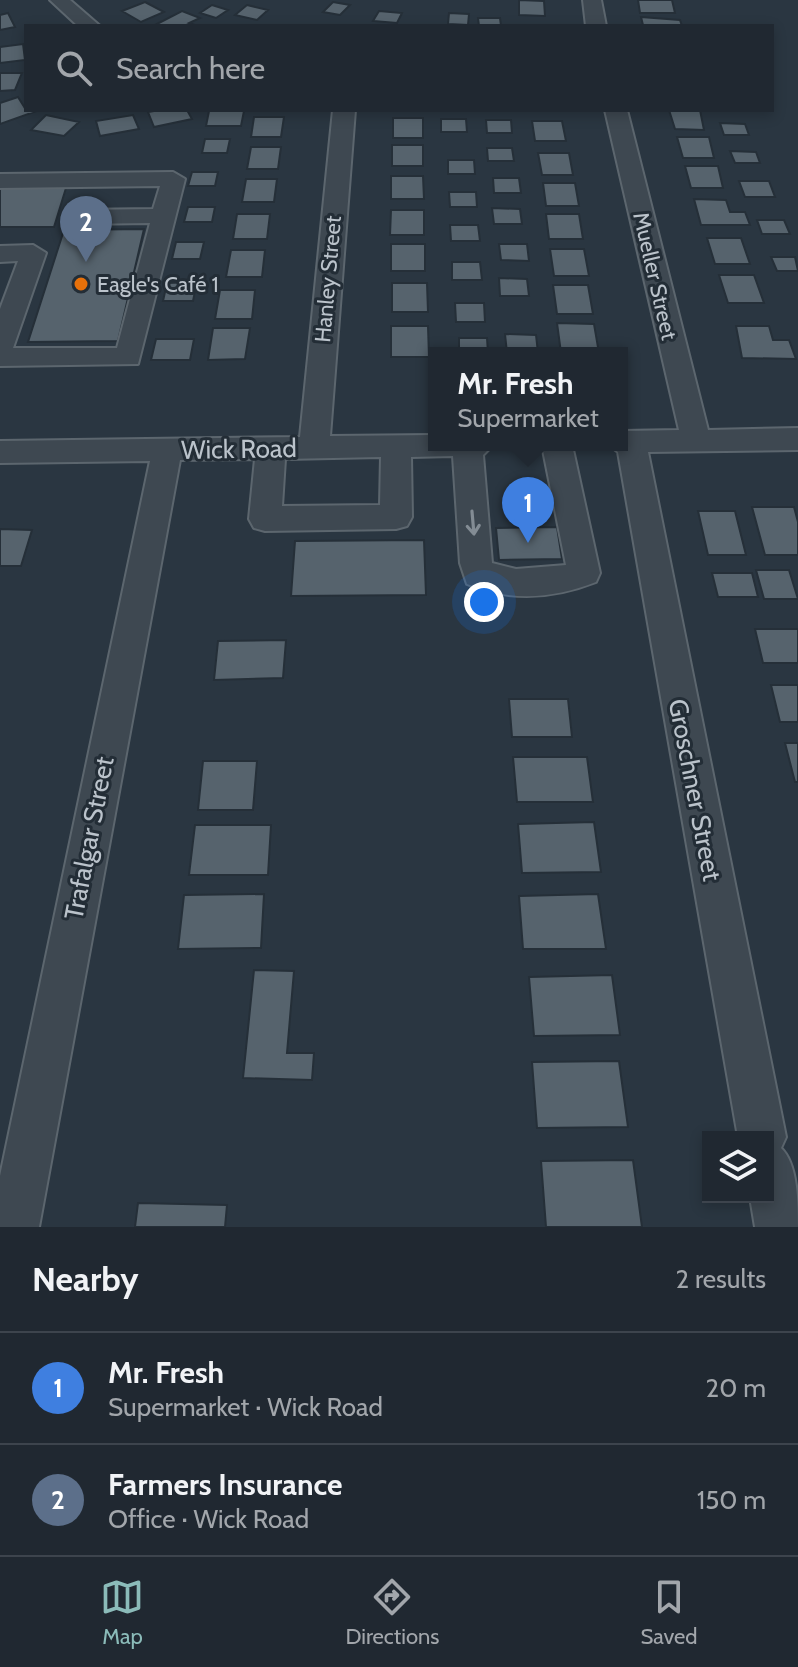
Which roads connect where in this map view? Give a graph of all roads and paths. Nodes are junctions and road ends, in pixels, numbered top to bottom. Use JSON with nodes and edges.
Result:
{"nodes":[{"id":1,"x":59,"y":0,"type":"edge"},
{"id":2,"x":592,"y":0,"type":"edge"},
{"id":3,"x":88,"y":24,"type":"edge"},
{"id":4,"x":596,"y":24,"type":"edge"},
{"id":5,"x":344,"y":112,"type":"edge"},
{"id":6,"x":616,"y":112,"type":"edge"},
{"id":7,"x":0,"y":181,"type":"edge"},
{"id":8,"x":164,"y":216,"type":"junction"},
{"id":9,"x":78,"y":217,"type":"dead end"},
{"id":10,"x":0,"y":254,"type":"edge"},
{"id":11,"x":0,"y":347,"type":"edge"},
{"id":12,"x":0,"y":357,"type":"edge"},
{"id":13,"x":798,"y":439,"type":"edge"},
{"id":14,"x":696,"y":441,"type":"junction"},
{"id":15,"x":628,"y":442,"type":"edge"},
{"id":16,"x":396,"y":446,"type":"junction"},
{"id":17,"x":428,"y":446,"type":"edge"},
{"id":18,"x":314,"y":448,"type":"junction"},
{"id":19,"x":271,"y":449,"type":"junction"},
{"id":20,"x":167,"y":450,"type":"junction"},
{"id":21,"x":467,"y":451,"type":"edge"},
{"id":22,"x":558,"y":451,"type":"edge"},
{"id":23,"x":628,"y":451,"type":"edge"},
{"id":24,"x":0,"y":452,"type":"edge"},
{"id":25,"x":761,"y":1131,"type":"edge"},
{"id":26,"x":774,"y":1197,"type":"edge"},
{"id":27,"x":14,"y":1227,"type":"edge"},
{"id":28,"x":780,"y":1227,"type":"edge"}],
"edges":[{"from":1,"to":3,"type":"street"},
{"from":2,"to":4,"type":"street"},
{"from":5,"to":18,"type":"street","name":"Hanley Street"},
{"from":6,"to":14,"type":"street","name":"Mueller Street"},
{"from":7,"to":8,"type":"street"},
{"from":8,"to":9,"type":"street"},
{"from":8,"to":12,"type":"street"},
{"from":10,"to":11,"type":"street"},
{"from":13,"to":14,"type":"street"},
{"from":14,"to":15,"type":"street"},
{"from":16,"to":17,"type":"street","name":"Wick Road"},
{"from":16,"to":18,"type":"street","name":"Wick Road"},
{"from":16,"to":19,"type":"street"},
{"from":18,"to":19,"type":"street","name":"Wick Road"},
{"from":19,"to":20,"type":"street","name":"Wick Road"},
{"from":20,"to":24,"type":"street","name":"Wick Road"},
{"from":20,"to":27,"type":"street","name":"Trafalgar Street"},
{"from":21,"to":22,"type":"street","one_way":true},
{"from":23,"to":25,"type":"street","name":"Groschner Street"},
{"from":26,"to":28,"type":"street"}]}
